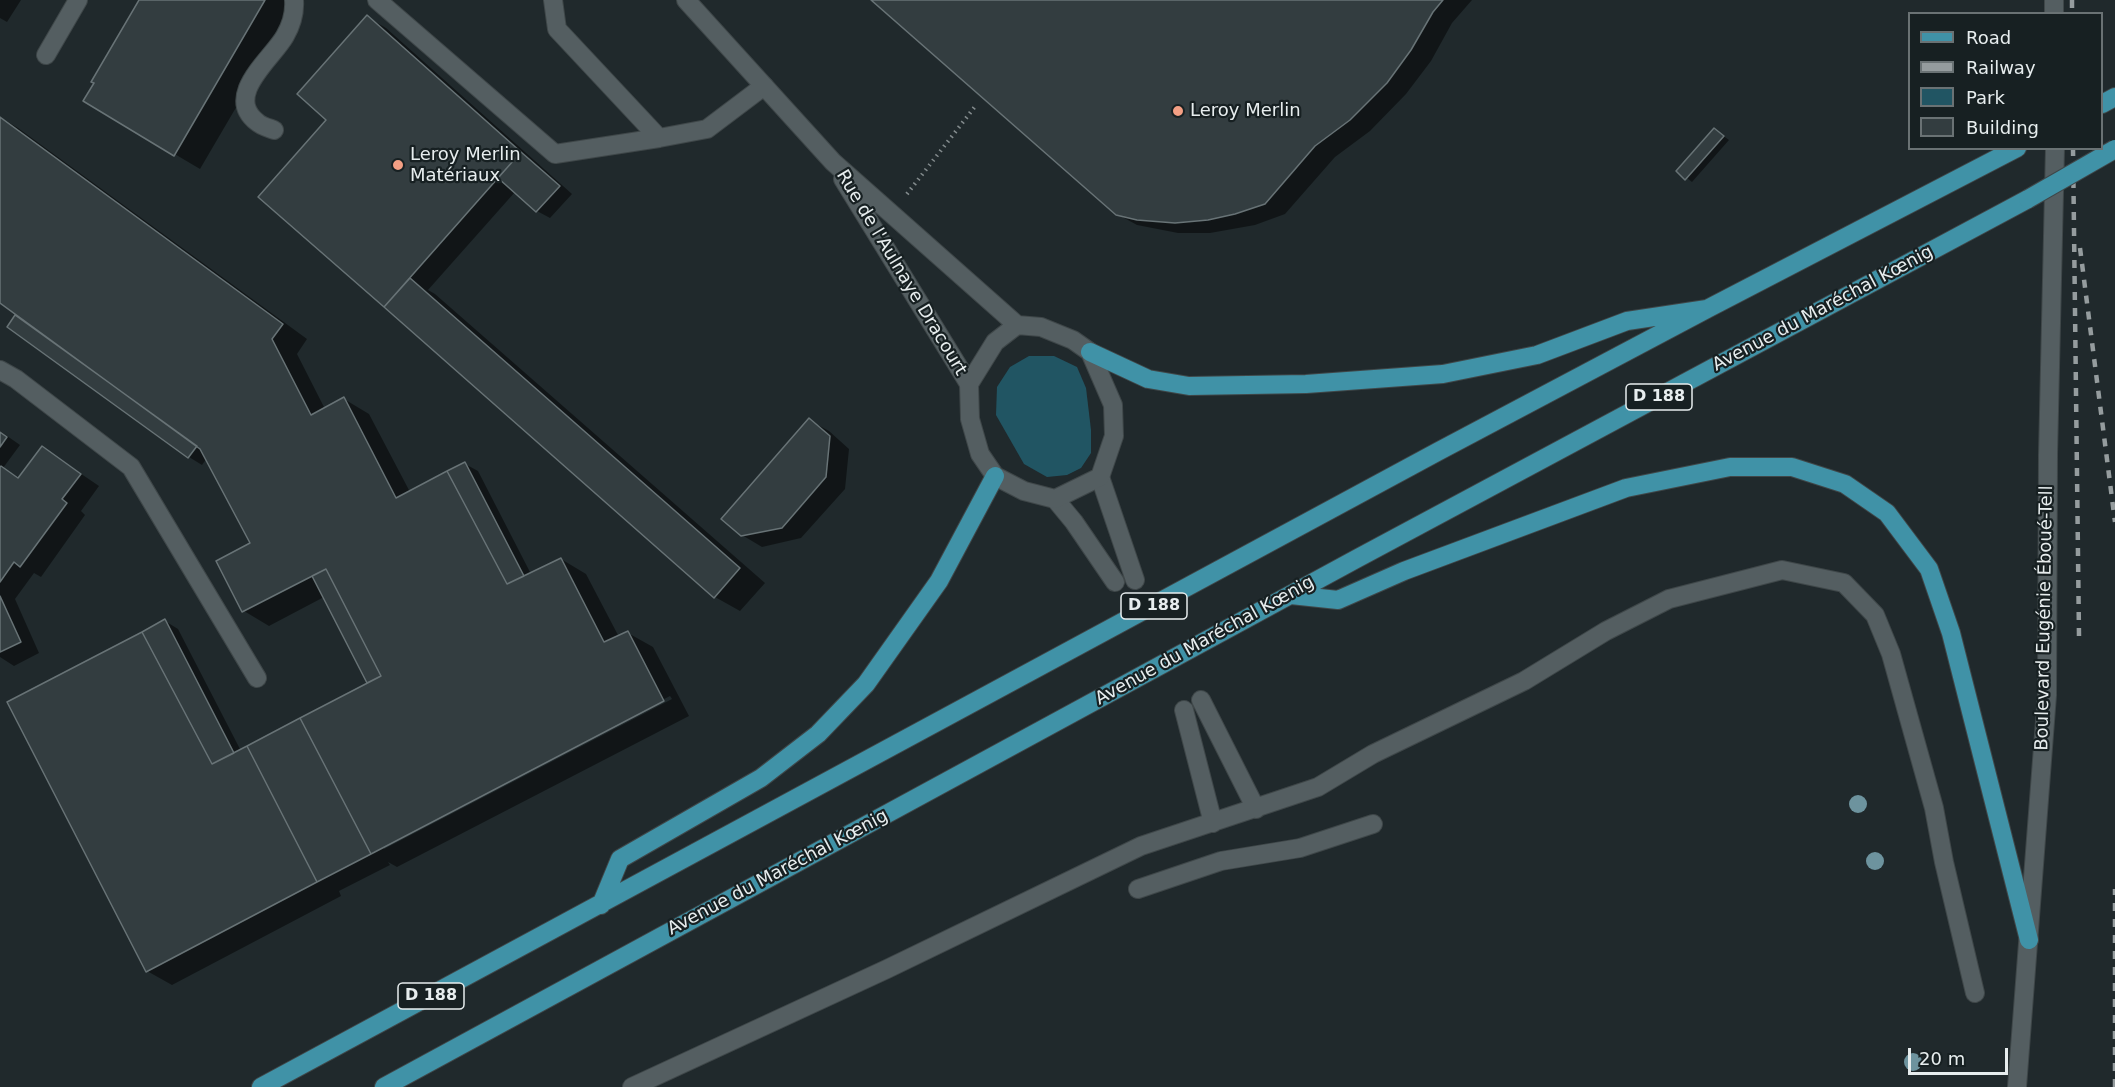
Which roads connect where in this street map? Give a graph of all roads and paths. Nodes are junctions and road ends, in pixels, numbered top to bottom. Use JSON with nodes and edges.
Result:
{"nodes":[{"id":1,"x":78,"y":0,"type":"edge"},
{"id":2,"x":294,"y":0,"type":"edge"},
{"id":3,"x":377,"y":0,"type":"edge"},
{"id":4,"x":553,"y":0,"type":"edge"},
{"id":5,"x":686,"y":0,"type":"edge"},
{"id":6,"x":46,"y":55,"type":"dead end"},
{"id":7,"x":764,"y":86,"type":"junction"},
{"id":8,"x":977,"y":104,"type":"dead end"},
{"id":9,"x":274,"y":130,"type":"dead end"},
{"id":10,"x":659,"y":138,"type":"junction"},
{"id":11,"x":2115,"y":149,"type":"edge"},
{"id":12,"x":2014,"y":150,"type":"edge"},
{"id":13,"x":2055,"y":150,"type":"edge"},
{"id":14,"x":833,"y":162,"type":"junction"},
{"id":15,"x":902,"y":202,"type":"dead end"},
{"id":16,"x":1707,"y":309,"type":"junction"},
{"id":17,"x":1017,"y":325,"type":"junction"},
{"id":18,"x":1090,"y":352,"type":"junction"},
{"id":19,"x":0,"y":370,"type":"edge"},
{"id":20,"x":969,"y":384,"type":"junction"},
{"id":21,"x":995,"y":476,"type":"junction"},
{"id":22,"x":1100,"y":477,"type":"junction"},
{"id":23,"x":1055,"y":499,"type":"junction"},
{"id":24,"x":1135,"y":580,"type":"dead end"},
{"id":25,"x":1115,"y":582,"type":"dead end"},
{"id":26,"x":1291,"y":595,"type":"junction"},
{"id":27,"x":257,"y":678,"type":"dead end"},
{"id":28,"x":1201,"y":700,"type":"dead end"},
{"id":29,"x":1184,"y":710,"type":"dead end"},
{"id":30,"x":1256,"y":809,"type":"junction"},
{"id":31,"x":1213,"y":823,"type":"junction"},
{"id":32,"x":1374,"y":824,"type":"dead end"},
{"id":33,"x":1138,"y":889,"type":"dead end"},
{"id":34,"x":601,"y":905,"type":"junction"},
{"id":35,"x":2029,"y":940,"type":"junction"},
{"id":36,"x":1975,"y":993,"type":"dead end"},
{"id":37,"x":261,"y":1087,"type":"edge"},
{"id":38,"x":384,"y":1087,"type":"edge"},
{"id":39,"x":632,"y":1087,"type":"edge"},
{"id":40,"x":2017,"y":1087,"type":"edge"}],
"edges":[{"from":1,"to":6,"type":"street"},
{"from":2,"to":9,"type":"street"},
{"from":3,"to":10,"type":"street"},
{"from":4,"to":10,"type":"street"},
{"from":5,"to":7,"type":"street","name":"Rue de l'Aulnaye Dracourt"},
{"from":7,"to":10,"type":"street"},
{"from":7,"to":14,"type":"street","name":"Rue de l'Aulnaye Dracourt"},
{"from":8,"to":15,"type":"path"},
{"from":11,"to":26,"type":"main road","name":"Avenue du Maréchal Kœnig","number":"D 188","bridge":true},
{"from":12,"to":16,"type":"main road","number":"D 188"},
{"from":13,"to":35,"type":"street","name":"Boulevard Eugénie Éboué-Tell"},
{"from":14,"to":17,"type":"street","name":"Rue de l'Aulnaye Dracourt"},
{"from":14,"to":20,"type":"street","name":"Rue de l'Aulnaye Dracourt"},
{"from":16,"to":18,"type":"main road"},
{"from":16,"to":34,"type":"main road","number":"D 188"},
{"from":17,"to":18,"type":"street"},
{"from":17,"to":20,"type":"street"},
{"from":18,"to":22,"type":"street"},
{"from":19,"to":27,"type":"street"},
{"from":20,"to":21,"type":"street"},
{"from":21,"to":23,"type":"street"},
{"from":21,"to":34,"type":"main road"},
{"from":22,"to":23,"type":"street"},
{"from":22,"to":24,"type":"street"},
{"from":23,"to":25,"type":"street"},
{"from":26,"to":35,"type":"main road"},
{"from":26,"to":38,"type":"main road","name":"Avenue du Maréchal Kœnig","number":"D 188"},
{"from":28,"to":30,"type":"street"},
{"from":29,"to":31,"type":"street"},
{"from":30,"to":31,"type":"street"},
{"from":30,"to":36,"type":"street"},
{"from":31,"to":39,"type":"street"},
{"from":32,"to":33,"type":"street"},
{"from":34,"to":37,"type":"main road","number":"D 188"},
{"from":35,"to":40,"type":"street","name":"Boulevard Eugénie Éboué-Tell"}]}
